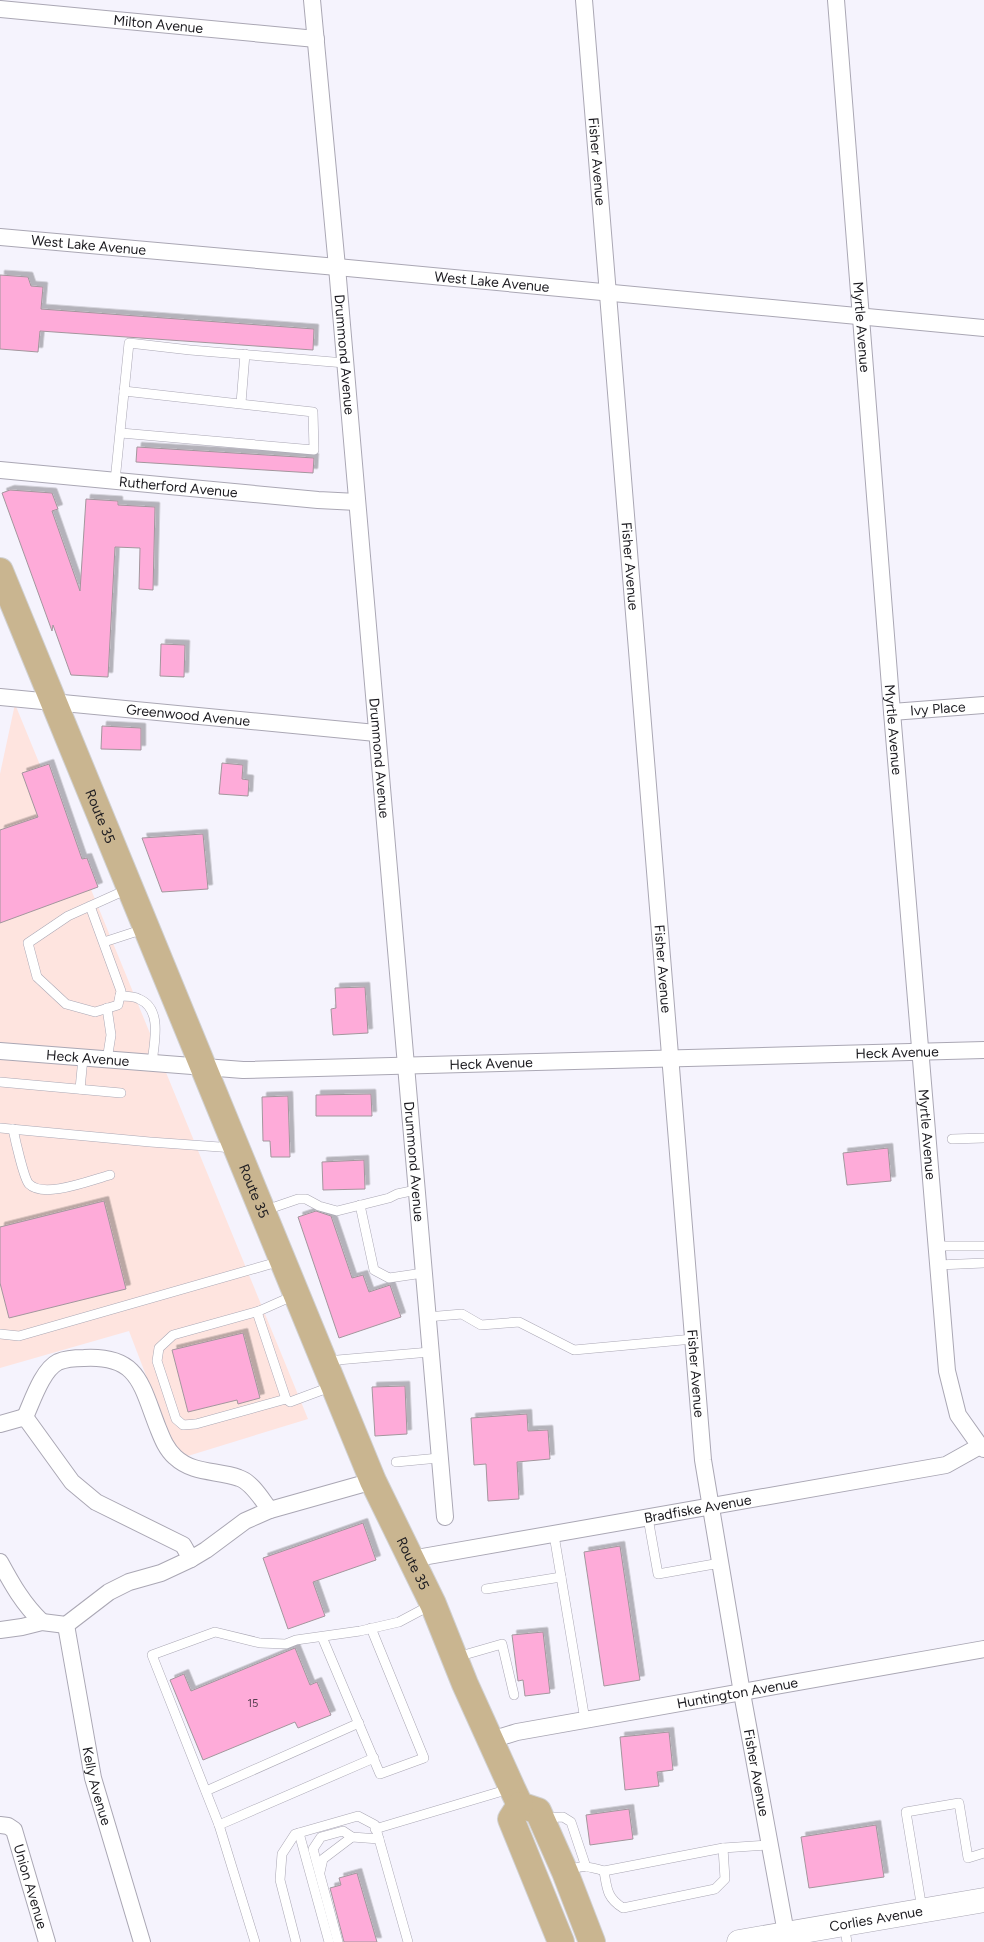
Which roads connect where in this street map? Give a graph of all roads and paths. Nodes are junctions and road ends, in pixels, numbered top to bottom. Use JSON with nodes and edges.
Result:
{"nodes":[{"id":1,"x":312,"y":0,"type":"edge"},
{"id":2,"x":584,"y":0,"type":"edge"},
{"id":3,"x":836,"y":0,"type":"edge"},
{"id":4,"x":0,"y":9,"type":"edge"},
{"id":5,"x":316,"y":39,"type":"junction"},
{"id":6,"x":0,"y":237,"type":"edge"},
{"id":7,"x":337,"y":266,"type":"junction"},
{"id":8,"x":608,"y":293,"type":"junction"},
{"id":9,"x":861,"y":315,"type":"junction"},
{"id":10,"x":984,"y":328,"type":"edge"},
{"id":11,"x":245,"y":354,"type":"junction"},
{"id":12,"x":345,"y":363,"type":"junction"},
{"id":13,"x":124,"y":391,"type":"junction"},
{"id":14,"x":241,"y":403,"type":"junction"},
{"id":15,"x":121,"y":433,"type":"junction"},
{"id":16,"x":0,"y":470,"type":"edge"},
{"id":17,"x":115,"y":481,"type":"junction"},
{"id":18,"x":357,"y":502,"type":"junction"},
{"id":19,"x":0,"y":571,"type":"edge"},
{"id":20,"x":0,"y":697,"type":"edge"},
{"id":21,"x":54,"y":702,"type":"junction"},
{"id":22,"x":984,"y":705,"type":"edge"},
{"id":23,"x":892,"y":712,"type":"junction"},
{"id":24,"x":376,"y":733,"type":"junction"},
{"id":25,"x":130,"y":888,"type":"junction"},
{"id":26,"x":90,"y":906,"type":"junction"},
{"id":27,"x":147,"y":929,"type":"junction"},
{"id":28,"x":104,"y":942,"type":"junction"},
{"id":29,"x":120,"y":996,"type":"junction"},
{"id":30,"x":107,"y":1008,"type":"junction"},
{"id":31,"x":984,"y":1050,"type":"edge"},
{"id":32,"x":0,"y":1051,"type":"edge"},
{"id":33,"x":921,"y":1052,"type":"junction"},
{"id":34,"x":83,"y":1058,"type":"junction"},
{"id":35,"x":670,"y":1058,"type":"junction"},
{"id":36,"x":107,"y":1060,"type":"junction"},
{"id":37,"x":152,"y":1063,"type":"junction"},
{"id":38,"x":405,"y":1065,"type":"junction"},
{"id":39,"x":204,"y":1067,"type":"junction"},
{"id":40,"x":0,"y":1082,"type":"edge"},
{"id":41,"x":80,"y":1090,"type":"junction"},
{"id":42,"x":121,"y":1093,"type":"dead end"},
{"id":43,"x":0,"y":1128,"type":"edge"},
{"id":44,"x":13,"y":1129,"type":"junction"},
{"id":45,"x":984,"y":1138,"type":"edge"},
{"id":46,"x":952,"y":1139,"type":"dead end"},
{"id":47,"x":237,"y":1148,"type":"junction"},
{"id":48,"x":110,"y":1175,"type":"dead end"},
{"id":49,"x":416,"y":1190,"type":"junction"},
{"id":50,"x":360,"y":1205,"type":"junction"},
{"id":51,"x":263,"y":1211,"type":"junction"},
{"id":52,"x":937,"y":1246,"type":"junction"},
{"id":53,"x":984,"y":1246,"type":"edge"},
{"id":54,"x":284,"y":1260,"type":"junction"},
{"id":55,"x":984,"y":1263,"type":"edge"},
{"id":56,"x":938,"y":1265,"type":"junction"},
{"id":57,"x":423,"y":1273,"type":"junction"},
{"id":58,"x":298,"y":1294,"type":"junction"},
{"id":59,"x":260,"y":1311,"type":"junction"},
{"id":60,"x":427,"y":1317,"type":"junction"},
{"id":61,"x":0,"y":1334,"type":"edge"},
{"id":62,"x":693,"y":1339,"type":"junction"},
{"id":63,"x":430,"y":1352,"type":"junction"},
{"id":64,"x":325,"y":1361,"type":"junction"},
{"id":65,"x":335,"y":1386,"type":"junction"},
{"id":66,"x":286,"y":1399,"type":"junction"},
{"id":67,"x":25,"y":1417,"type":"junction"},
{"id":68,"x":0,"y":1424,"type":"edge"},
{"id":69,"x":982,"y":1448,"type":"edge"},
{"id":70,"x":439,"y":1458,"type":"junction"},
{"id":71,"x":396,"y":1462,"type":"dead end"},
{"id":72,"x":374,"y":1481,"type":"junction"},
{"id":73,"x":710,"y":1507,"type":"junction"},
{"id":74,"x":270,"y":1510,"type":"junction"},
{"id":75,"x":445,"y":1517,"type":"dead end"},
{"id":76,"x":648,"y":1518,"type":"junction"},
{"id":77,"x":554,"y":1534,"type":"junction"},
{"id":78,"x":191,"y":1559,"type":"junction"},
{"id":79,"x":411,"y":1560,"type":"junction"},
{"id":80,"x":0,"y":1562,"type":"edge"},
{"id":81,"x":720,"y":1563,"type":"junction"},
{"id":82,"x":561,"y":1577,"type":"junction"},
{"id":83,"x":486,"y":1589,"type":"dead end"},
{"id":84,"x":433,"y":1604,"type":"junction"},
{"id":85,"x":42,"y":1622,"type":"junction"},
{"id":86,"x":66,"y":1625,"type":"junction"},
{"id":87,"x":371,"y":1628,"type":"junction"},
{"id":88,"x":0,"y":1630,"type":"edge"},
{"id":89,"x":322,"y":1637,"type":"junction"},
{"id":90,"x":984,"y":1649,"type":"edge"},
{"id":91,"x":455,"y":1658,"type":"junction"},
{"id":92,"x":742,"y":1693,"type":"junction"},
{"id":93,"x":514,"y":1695,"type":"dead end"},
{"id":94,"x":585,"y":1720,"type":"junction"},
{"id":95,"x":359,"y":1723,"type":"junction"},
{"id":96,"x":492,"y":1740,"type":"junction"},
{"id":97,"x":374,"y":1758,"type":"junction"},
{"id":98,"x":206,"y":1790,"type":"junction"},
{"id":99,"x":516,"y":1796,"type":"junction"},
{"id":100,"x":219,"y":1825,"type":"junction"},
{"id":101,"x":7,"y":1828,"type":"edge"},
{"id":102,"x":375,"y":1829,"type":"junction"},
{"id":103,"x":299,"y":1832,"type":"junction"},
{"id":104,"x":352,"y":1837,"type":"junction"},
{"id":105,"x":378,"y":1839,"type":"junction"},
{"id":106,"x":769,"y":1845,"type":"junction"},
{"id":107,"x":723,"y":1848,"type":"junction"},
{"id":108,"x":984,"y":1853,"type":"edge"},
{"id":109,"x":576,"y":1869,"type":"junction"},
{"id":110,"x":319,"y":1872,"type":"junction"},
{"id":111,"x":604,"y":1872,"type":"junction"},
{"id":112,"x":984,"y":1900,"type":"edge"},
{"id":113,"x":922,"y":1911,"type":"junction"},
{"id":114,"x":845,"y":1933,"type":"edge"},
{"id":115,"x":786,"y":1934,"type":"junction"},
{"id":116,"x":47,"y":1942,"type":"edge"},
{"id":117,"x":142,"y":1942,"type":"edge"},
{"id":118,"x":255,"y":1942,"type":"edge"},
{"id":119,"x":296,"y":1942,"type":"edge"},
{"id":120,"x":329,"y":1942,"type":"edge"},
{"id":121,"x":338,"y":1942,"type":"edge"},
{"id":122,"x":408,"y":1942,"type":"edge"},
{"id":123,"x":561,"y":1942,"type":"edge"},
{"id":124,"x":592,"y":1942,"type":"edge"},
{"id":125,"x":739,"y":1942,"type":"edge"}],
"edges":[{"from":1,"to":5,"type":"street","name":"Drummond Avenue"},
{"from":2,"to":8,"type":"street","name":"Fisher Avenue"},
{"from":3,"to":9,"type":"street","name":"Myrtle Avenue"},
{"from":4,"to":5,"type":"street","name":"Milton Avenue"},
{"from":5,"to":7,"type":"street","name":"Drummond Avenue"},
{"from":6,"to":7,"type":"street","name":"West Lake Avenue"},
{"from":7,"to":8,"type":"street","name":"West Lake Avenue"},
{"from":7,"to":12,"type":"street","name":"Drummond Avenue"},
{"from":8,"to":9,"type":"street","name":"West Lake Avenue"},
{"from":8,"to":35,"type":"street","name":"Fisher Avenue"},
{"from":9,"to":10,"type":"street","name":"West Lake Avenue"},
{"from":9,"to":23,"type":"street","name":"Myrtle Avenue"},
{"from":11,"to":12,"type":"lane"},
{"from":11,"to":13,"type":"lane"},
{"from":11,"to":14,"type":"lane"},
{"from":12,"to":18,"type":"street","name":"Drummond Avenue"},
{"from":13,"to":14,"type":"lane"},
{"from":13,"to":15,"type":"lane"},
{"from":14,"to":15,"type":"lane"},
{"from":15,"to":17,"type":"lane"},
{"from":16,"to":17,"type":"street","name":"Rutherford Avenue"},
{"from":17,"to":18,"type":"street","name":"Rutherford Avenue"},
{"from":18,"to":24,"type":"street","name":"Drummond Avenue"},
{"from":19,"to":21,"type":"main road","name":"Route 35"},
{"from":20,"to":21,"type":"street","name":"Greenwood Avenue"},
{"from":21,"to":24,"type":"street","name":"Greenwood Avenue"},
{"from":21,"to":25,"type":"main road","name":"Route 35"},
{"from":22,"to":23,"type":"street","name":"Ivy Place"},
{"from":23,"to":33,"type":"street","name":"Myrtle Avenue"},
{"from":24,"to":38,"type":"street","name":"Drummond Avenue"},
{"from":25,"to":26,"type":"lane"},
{"from":25,"to":27,"type":"main road","name":"Route 35"},
{"from":26,"to":28,"type":"lane"},
{"from":26,"to":30,"type":"lane"},
{"from":27,"to":28,"type":"lane"},
{"from":27,"to":39,"type":"main road","name":"Route 35"},
{"from":28,"to":29,"type":"lane"},
{"from":29,"to":30,"type":"lane"},
{"from":29,"to":37,"type":"lane"},
{"from":30,"to":36,"type":"lane"},
{"from":31,"to":33,"type":"street","name":"Heck Avenue"},
{"from":32,"to":34,"type":"street","name":"Heck Avenue"},
{"from":33,"to":35,"type":"street","name":"Heck Avenue"},
{"from":33,"to":52,"type":"street","name":"Myrtle Avenue"},
{"from":34,"to":36,"type":"street","name":"Heck Avenue"},
{"from":34,"to":41,"type":"lane"},
{"from":35,"to":38,"type":"street","name":"Heck Avenue"},
{"from":35,"to":62,"type":"street","name":"Fisher Avenue"},
{"from":36,"to":37,"type":"street","name":"Heck Avenue"},
{"from":37,"to":39,"type":"street","name":"Heck Avenue"},
{"from":38,"to":39,"type":"street","name":"Heck Avenue"},
{"from":38,"to":49,"type":"street","name":"Drummond Avenue"},
{"from":39,"to":47,"type":"main road","name":"Route 35"},
{"from":40,"to":41,"type":"lane"},
{"from":41,"to":42,"type":"lane"},
{"from":43,"to":44,"type":"lane"},
{"from":44,"to":47,"type":"lane"},
{"from":44,"to":48,"type":"lane"},
{"from":45,"to":46,"type":"lane"},
{"from":47,"to":51,"type":"main road","name":"Route 35"},
{"from":49,"to":50,"type":"lane"},
{"from":49,"to":57,"type":"street","name":"Drummond Avenue"},
{"from":50,"to":51,"type":"lane"},
{"from":50,"to":57,"type":"lane"},
{"from":51,"to":54,"type":"main road","name":"Route 35"},
{"from":52,"to":53,"type":"lane"},
{"from":52,"to":56,"type":"street","name":"Myrtle Avenue"},
{"from":54,"to":58,"type":"main road","name":"Route 35"},
{"from":54,"to":61,"type":"lane"},
{"from":55,"to":56,"type":"lane"},
{"from":56,"to":69,"type":"street","name":"Myrtle Avenue"},
{"from":57,"to":60,"type":"street","name":"Drummond Avenue"},
{"from":58,"to":59,"type":"lane"},
{"from":58,"to":64,"type":"main road","name":"Route 35"},
{"from":59,"to":66,"type":"lane"},
{"from":59,"to":66,"type":"lane"},
{"from":60,"to":62,"type":"lane"},
{"from":60,"to":63,"type":"street","name":"Drummond Avenue"},
{"from":62,"to":73,"type":"street","name":"Fisher Avenue"},
{"from":63,"to":64,"type":"lane"},
{"from":63,"to":70,"type":"street","name":"Drummond Avenue"},
{"from":64,"to":65,"type":"main road","name":"Route 35"},
{"from":65,"to":66,"type":"lane"},
{"from":65,"to":72,"type":"main road","name":"Route 35"},
{"from":67,"to":68,"type":"street"},
{"from":67,"to":74,"type":"street"},
{"from":67,"to":78,"type":"street"},
{"from":69,"to":73,"type":"street","name":"Bradfiske Avenue"},
{"from":70,"to":71,"type":"lane"},
{"from":70,"to":75,"type":"street","name":"Drummond Avenue"},
{"from":72,"to":74,"type":"street"},
{"from":72,"to":79,"type":"main road","name":"Route 35"},
{"from":73,"to":76,"type":"street","name":"Bradfiske Avenue"},
{"from":73,"to":81,"type":"street","name":"Fisher Avenue"},
{"from":74,"to":78,"type":"street"},
{"from":76,"to":77,"type":"street","name":"Bradfiske Avenue"},
{"from":76,"to":81,"type":"lane"},
{"from":77,"to":79,"type":"street","name":"Bradfiske Avenue"},
{"from":77,"to":82,"type":"lane"},
{"from":78,"to":86,"type":"street"},
{"from":79,"to":84,"type":"main road","name":"Route 35"},
{"from":80,"to":85,"type":"street"},
{"from":81,"to":92,"type":"street","name":"Fisher Avenue"},
{"from":82,"to":83,"type":"lane"},
{"from":82,"to":94,"type":"lane"},
{"from":84,"to":87,"type":"lane"},
{"from":84,"to":91,"type":"main road","name":"Route 35"},
{"from":85,"to":86,"type":"street"},
{"from":85,"to":88,"type":"street"},
{"from":86,"to":117,"type":"street","name":"Kelly Avenue"},
{"from":87,"to":89,"type":"lane"},
{"from":87,"to":97,"type":"lane"},
{"from":89,"to":95,"type":"lane"},
{"from":89,"to":98,"type":"lane"},
{"from":90,"to":92,"type":"street","name":"Huntington Avenue"},
{"from":91,"to":93,"type":"lane"},
{"from":91,"to":96,"type":"main road","name":"Route 35"},
{"from":92,"to":94,"type":"street","name":"Huntington Avenue"},
{"from":92,"to":106,"type":"street","name":"Fisher Avenue"},
{"from":94,"to":96,"type":"street","name":"Huntington Avenue"},
{"from":95,"to":97,"type":"lane"},
{"from":95,"to":98,"type":"lane"},
{"from":96,"to":99,"type":"main road","name":"Route 35"},
{"from":97,"to":100,"type":"lane"},
{"from":98,"to":100,"type":"lane"},
{"from":99,"to":102,"type":"lane"},
{"from":99,"to":109,"type":"main road"},
{"from":99,"to":123,"type":"main road"},
{"from":100,"to":118,"type":"lane"},
{"from":101,"to":116,"type":"street","name":"Union Avenue"},
{"from":102,"to":103,"type":"lane"},
{"from":102,"to":105,"type":"lane"},
{"from":103,"to":119,"type":"lane"},
{"from":103,"to":120,"type":"lane"},
{"from":104,"to":105,"type":"lane"},
{"from":104,"to":110,"type":"lane"},
{"from":104,"to":110,"type":"lane"},
{"from":105,"to":122,"type":"lane"},
{"from":106,"to":107,"type":"lane"},
{"from":106,"to":115,"type":"street","name":"Fisher Avenue"},
{"from":107,"to":111,"type":"lane"},
{"from":107,"to":111,"type":"lane"},
{"from":108,"to":113,"type":"lane"},
{"from":109,"to":111,"type":"lane"},
{"from":109,"to":124,"type":"main road"},
{"from":110,"to":121,"type":"lane"},
{"from":112,"to":113,"type":"main road","name":"Corlies Avenue"},
{"from":113,"to":114,"type":"main road","name":"Corlies Avenue"},
{"from":114,"to":115,"type":"main road","name":"Corlies Avenue"},
{"from":115,"to":125,"type":"main road","name":"Corlies Avenue"}]}
